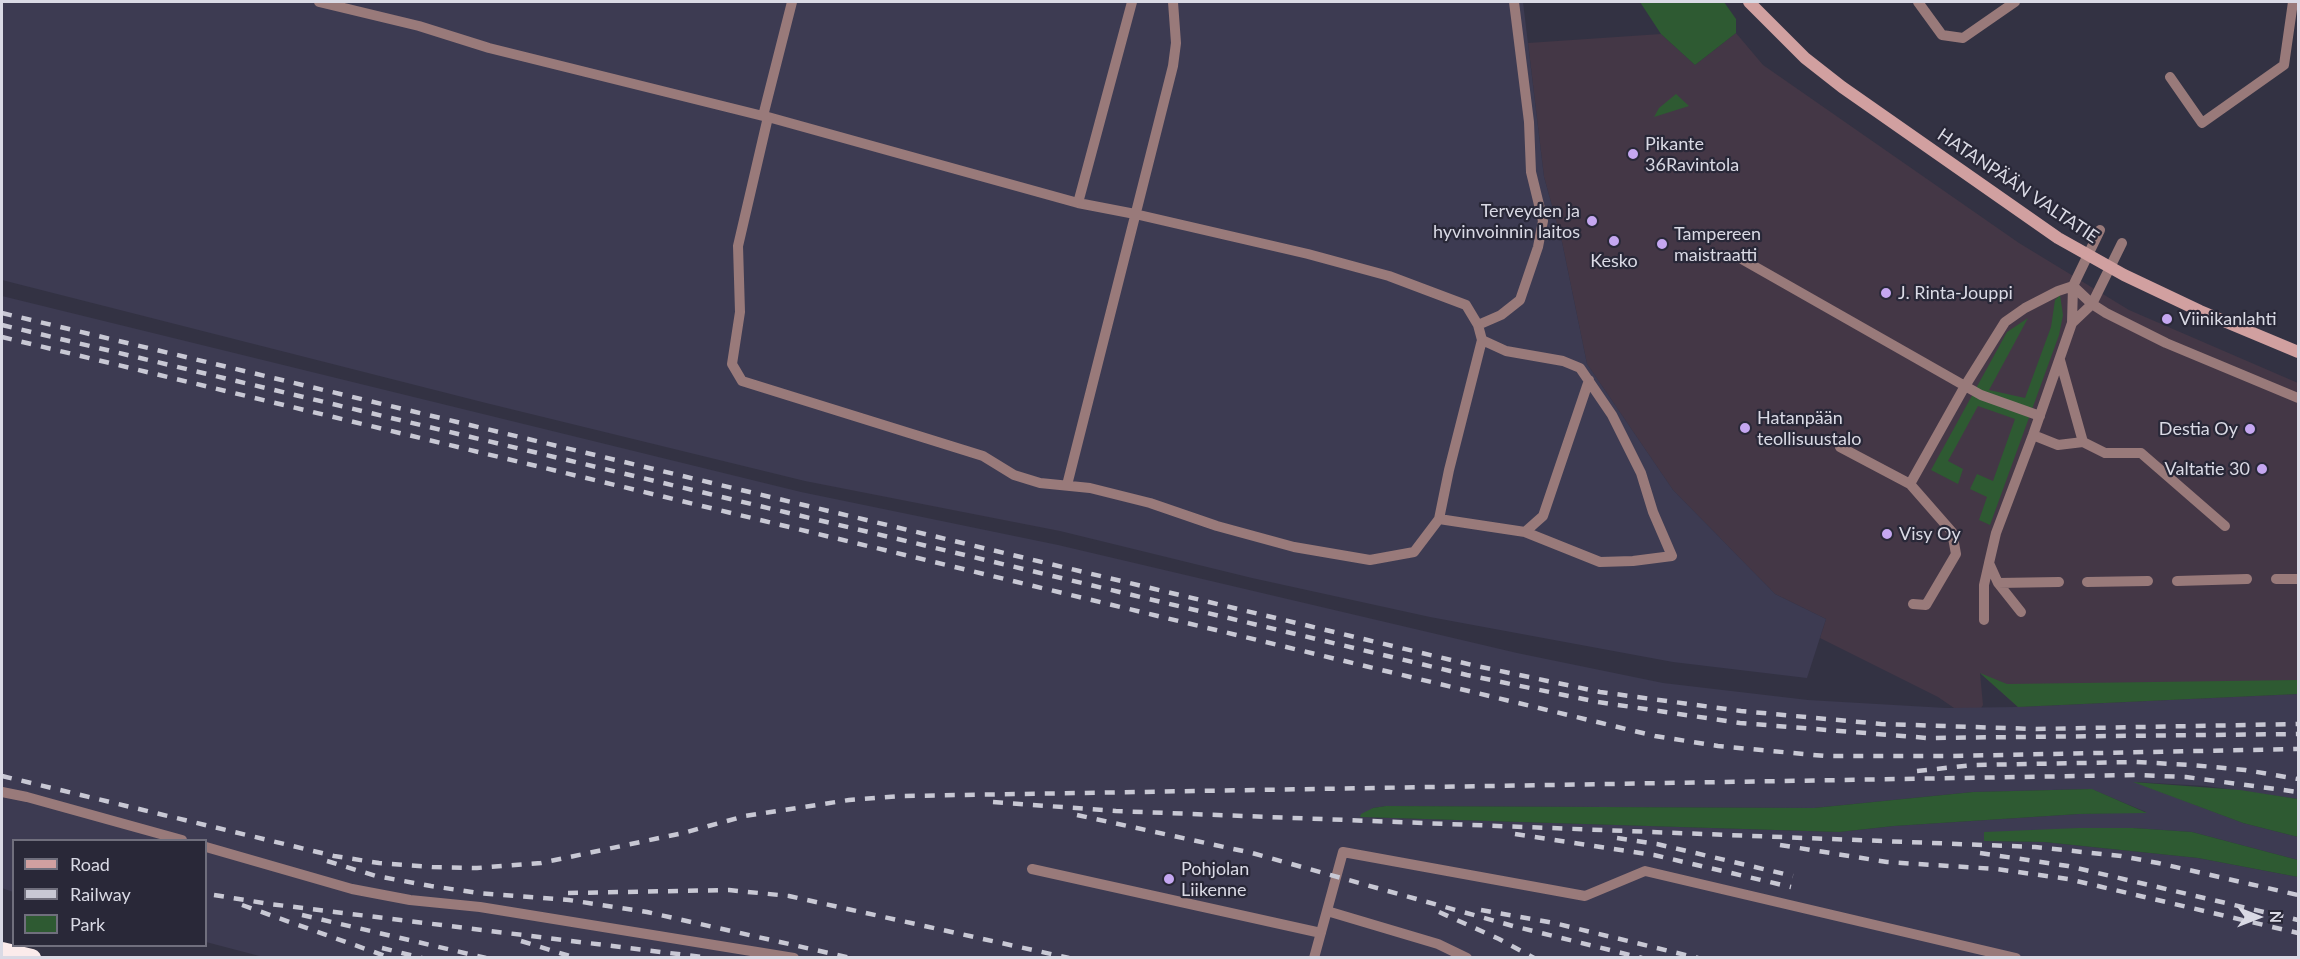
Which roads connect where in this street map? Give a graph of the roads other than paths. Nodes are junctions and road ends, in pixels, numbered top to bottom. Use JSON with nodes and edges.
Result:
{"nodes":[{"id":1,"x":319,"y":2,"type":"edge"},
{"id":2,"x":792,"y":2,"type":"edge"},
{"id":3,"x":1132,"y":2,"type":"edge"},
{"id":4,"x":1173,"y":2,"type":"edge"},
{"id":5,"x":1514,"y":2,"type":"edge"},
{"id":6,"x":1749,"y":2,"type":"edge"},
{"id":7,"x":1918,"y":2,"type":"edge"},
{"id":8,"x":2015,"y":2,"type":"edge"},
{"id":9,"x":2293,"y":2,"type":"edge"},
{"id":10,"x":2170,"y":77,"type":"dead end"},
{"id":11,"x":765,"y":117,"type":"junction"},
{"id":12,"x":1078,"y":203,"type":"junction"},
{"id":13,"x":1136,"y":214,"type":"junction"},
{"id":14,"x":2100,"y":230,"type":"dead end"},
{"id":15,"x":2122,"y":243,"type":"dead end"},
{"id":16,"x":2088,"y":255,"type":"junction"},
{"id":17,"x":1738,"y":257,"type":"dead end"},
{"id":18,"x":2111,"y":269,"type":"junction"},
{"id":19,"x":2073,"y":286,"type":"junction"},
{"id":20,"x":2092,"y":304,"type":"junction"},
{"id":21,"x":2072,"y":323,"type":"junction"},
{"id":22,"x":1478,"y":325,"type":"junction"},
{"id":23,"x":1482,"y":340,"type":"junction"},
{"id":24,"x":2298,"y":352,"type":"edge"},
{"id":25,"x":2060,"y":360,"type":"junction"},
{"id":26,"x":1589,"y":380,"type":"junction"},
{"id":27,"x":1965,"y":386,"type":"junction"},
{"id":28,"x":2298,"y":398,"type":"edge"},
{"id":29,"x":2040,"y":416,"type":"junction"},
{"id":30,"x":2034,"y":435,"type":"junction"},
{"id":31,"x":2083,"y":442,"type":"junction"},
{"id":32,"x":1840,"y":447,"type":"dead end"},
{"id":33,"x":1910,"y":484,"type":"junction"},
{"id":34,"x":1067,"y":485,"type":"junction"},
{"id":35,"x":1439,"y":519,"type":"junction"},
{"id":36,"x":2225,"y":526,"type":"dead end"},
{"id":37,"x":1525,"y":532,"type":"junction"},
{"id":38,"x":1989,"y":563,"type":"junction"},
{"id":39,"x":2247,"y":579,"type":"dead end"},
{"id":40,"x":2276,"y":579,"type":"dead end"},
{"id":41,"x":2298,"y":579,"type":"edge"},
{"id":42,"x":2148,"y":581,"type":"dead end"},
{"id":43,"x":2177,"y":581,"type":"dead end"},
{"id":44,"x":2059,"y":582,"type":"dead end"},
{"id":45,"x":2087,"y":582,"type":"dead end"},
{"id":46,"x":1998,"y":583,"type":"junction"},
{"id":47,"x":1913,"y":604,"type":"dead end"},
{"id":48,"x":2021,"y":612,"type":"dead end"},
{"id":49,"x":1984,"y":620,"type":"dead end"},
{"id":50,"x":2,"y":792,"type":"edge"},
{"id":51,"x":178,"y":839,"type":"edge"},
{"id":52,"x":207,"y":847,"type":"edge"},
{"id":53,"x":1032,"y":869,"type":"dead end"},
{"id":54,"x":1327,"y":911,"type":"junction"},
{"id":55,"x":1321,"y":933,"type":"junction"},
{"id":56,"x":2,"y":951,"type":"edge"},
{"id":57,"x":32,"y":957,"type":"edge"},
{"id":58,"x":794,"y":957,"type":"edge"},
{"id":59,"x":1314,"y":957,"type":"edge"},
{"id":60,"x":1467,"y":957,"type":"edge"},
{"id":61,"x":2016,"y":957,"type":"edge"}],
"edges":[{"from":1,"to":11,"type":"lane"},
{"from":2,"to":11,"type":"lane"},
{"from":3,"to":12,"type":"lane"},
{"from":4,"to":13,"type":"lane"},
{"from":5,"to":22,"type":"lane"},
{"from":6,"to":16,"type":"main road","name":"HATANPÄÄN VALTATIE"},
{"from":7,"to":8,"type":"lane"},
{"from":9,"to":10,"type":"lane"},
{"from":11,"to":12,"type":"lane"},
{"from":11,"to":34,"type":"lane"},
{"from":12,"to":13,"type":"lane"},
{"from":13,"to":22,"type":"lane"},
{"from":13,"to":34,"type":"lane"},
{"from":14,"to":16,"type":"lane"},
{"from":15,"to":18,"type":"lane"},
{"from":16,"to":18,"type":"main road","name":"HATANPÄÄN VALTATIE"},
{"from":16,"to":19,"type":"lane"},
{"from":17,"to":27,"type":"lane"},
{"from":18,"to":20,"type":"lane"},
{"from":18,"to":24,"type":"main road","name":"HATANPÄÄN VALTATIE"},
{"from":19,"to":20,"type":"lane"},
{"from":19,"to":21,"type":"lane"},
{"from":19,"to":27,"type":"lane"},
{"from":20,"to":21,"type":"lane"},
{"from":20,"to":28,"type":"lane"},
{"from":21,"to":25,"type":"lane"},
{"from":22,"to":23,"type":"lane"},
{"from":23,"to":26,"type":"lane"},
{"from":23,"to":35,"type":"lane"},
{"from":25,"to":29,"type":"lane"},
{"from":25,"to":31,"type":"lane"},
{"from":26,"to":37,"type":"lane"},
{"from":26,"to":37,"type":"lane"},
{"from":27,"to":29,"type":"lane"},
{"from":27,"to":33,"type":"lane"},
{"from":29,"to":30,"type":"lane"},
{"from":30,"to":31,"type":"lane"},
{"from":30,"to":38,"type":"lane"},
{"from":31,"to":36,"type":"lane"},
{"from":32,"to":33,"type":"lane"},
{"from":33,"to":47,"type":"lane"},
{"from":34,"to":35,"type":"lane"},
{"from":35,"to":37,"type":"lane"},
{"from":38,"to":46,"type":"lane"},
{"from":38,"to":49,"type":"lane"},
{"from":39,"to":43,"type":"lane"},
{"from":40,"to":41,"type":"lane"},
{"from":42,"to":45,"type":"lane"},
{"from":44,"to":46,"type":"lane"},
{"from":46,"to":48,"type":"lane"},
{"from":50,"to":51,"type":"lane"},
{"from":52,"to":58,"type":"lane"},
{"from":53,"to":55,"type":"lane"},
{"from":54,"to":55,"type":"lane"},
{"from":54,"to":60,"type":"lane"},
{"from":54,"to":61,"type":"lane"},
{"from":55,"to":59,"type":"lane"},
{"from":56,"to":57,"type":"highway"}]}
